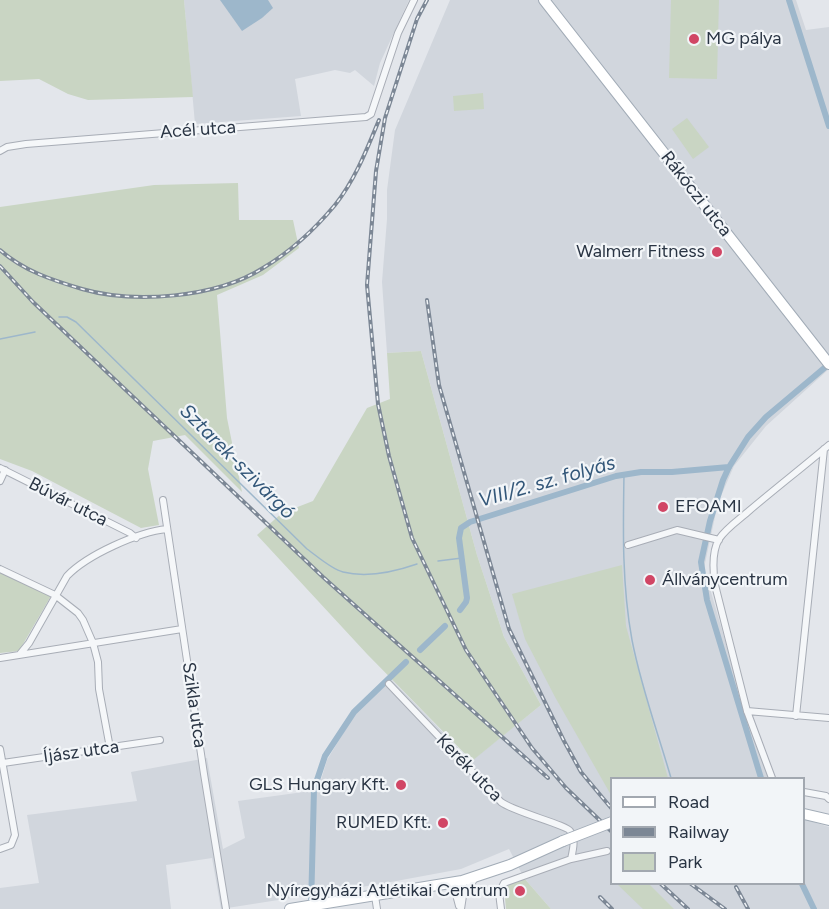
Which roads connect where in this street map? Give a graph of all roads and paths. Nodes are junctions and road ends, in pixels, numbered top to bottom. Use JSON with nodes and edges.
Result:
{"nodes":[{"id":1,"x":414,"y":0,"type":"edge"},
{"id":2,"x":544,"y":0,"type":"edge"},
{"id":3,"x":0,"y":151,"type":"edge"},
{"id":4,"x":829,"y":363,"type":"edge"},
{"id":5,"x":827,"y":447,"type":"edge"},
{"id":6,"x":3,"y":469,"type":"edge"},
{"id":7,"x":0,"y":481,"type":"edge"},
{"id":8,"x":163,"y":500,"type":"dead end"},
{"id":9,"x":167,"y":530,"type":"junction"},
{"id":10,"x":136,"y":538,"type":"junction"},
{"id":11,"x":719,"y":540,"type":"junction"},
{"id":12,"x":628,"y":545,"type":"dead end"},
{"id":13,"x":0,"y":569,"type":"edge"},
{"id":14,"x":55,"y":596,"type":"junction"},
{"id":15,"x":182,"y":629,"type":"junction"},
{"id":16,"x":93,"y":643,"type":"junction"},
{"id":17,"x":20,"y":654,"type":"junction"},
{"id":18,"x":0,"y":658,"type":"edge"},
{"id":19,"x":389,"y":684,"type":"dead end"},
{"id":20,"x":747,"y":711,"type":"junction"},
{"id":21,"x":796,"y":716,"type":"junction"},
{"id":22,"x":829,"y":718,"type":"edge"},
{"id":23,"x":160,"y":740,"type":"dead end"},
{"id":24,"x":110,"y":748,"type":"junction"},
{"id":25,"x":0,"y":749,"type":"edge"},
{"id":26,"x":3,"y":763,"type":"junction"},
{"id":27,"x":772,"y":777,"type":"edge"},
{"id":28,"x":805,"y":792,"type":"edge"},
{"id":29,"x":829,"y":799,"type":"edge"},
{"id":30,"x":807,"y":815,"type":"edge"},
{"id":31,"x":829,"y":819,"type":"edge"},
{"id":32,"x":610,"y":823,"type":"edge"},
{"id":33,"x":0,"y":849,"type":"edge"},
{"id":34,"x":607,"y":851,"type":"dead end"},
{"id":35,"x":571,"y":859,"type":"junction"},
{"id":36,"x":475,"y":877,"type":"junction"},
{"id":37,"x":453,"y":883,"type":"junction"},
{"id":38,"x":375,"y":896,"type":"junction"},
{"id":39,"x":226,"y":909,"type":"edge"},
{"id":40,"x":290,"y":909,"type":"edge"},
{"id":41,"x":377,"y":909,"type":"edge"},
{"id":42,"x":461,"y":909,"type":"edge"},
{"id":43,"x":501,"y":909,"type":"edge"}],
"edges":[{"from":1,"to":3,"type":"street","name":"Acél utca"},
{"from":2,"to":4,"type":"main road","name":"Rákóczi utca"},
{"from":5,"to":11,"type":"street"},
{"from":5,"to":21,"type":"street"},
{"from":6,"to":7,"type":"street"},
{"from":6,"to":10,"type":"street","name":"Búvár utca"},
{"from":8,"to":9,"type":"street","name":"Szikla utca"},
{"from":9,"to":10,"type":"street","name":"Búvár utca"},
{"from":9,"to":15,"type":"street","name":"Szikla utca"},
{"from":10,"to":14,"type":"street","name":"Búvár utca"},
{"from":11,"to":12,"type":"street"},
{"from":11,"to":20,"type":"street"},
{"from":13,"to":14,"type":"street"},
{"from":14,"to":16,"type":"street"},
{"from":14,"to":17,"type":"street","name":"Búvár utca"},
{"from":15,"to":16,"type":"street"},
{"from":15,"to":39,"type":"street","name":"Szikla utca"},
{"from":16,"to":17,"type":"street"},
{"from":16,"to":24,"type":"street"},
{"from":17,"to":18,"type":"street"},
{"from":19,"to":35,"type":"street","name":"Kerék utca"},
{"from":20,"to":21,"type":"street"},
{"from":20,"to":27,"type":"street"},
{"from":21,"to":22,"type":"street"},
{"from":23,"to":24,"type":"street","name":"Íjász utca"},
{"from":24,"to":26,"type":"street","name":"Íjász utca"},
{"from":25,"to":26,"type":"street"},
{"from":26,"to":33,"type":"street"},
{"from":28,"to":29,"type":"street"},
{"from":30,"to":31,"type":"main road"},
{"from":32,"to":36,"type":"main road","bridge":true},
{"from":34,"to":35,"type":"street"},
{"from":35,"to":43,"type":"street"},
{"from":36,"to":37,"type":"main road"},
{"from":36,"to":42,"type":"street"},
{"from":37,"to":38,"type":"main road"},
{"from":37,"to":42,"type":"street"},
{"from":38,"to":40,"type":"main road"},
{"from":38,"to":41,"type":"street"}]}
